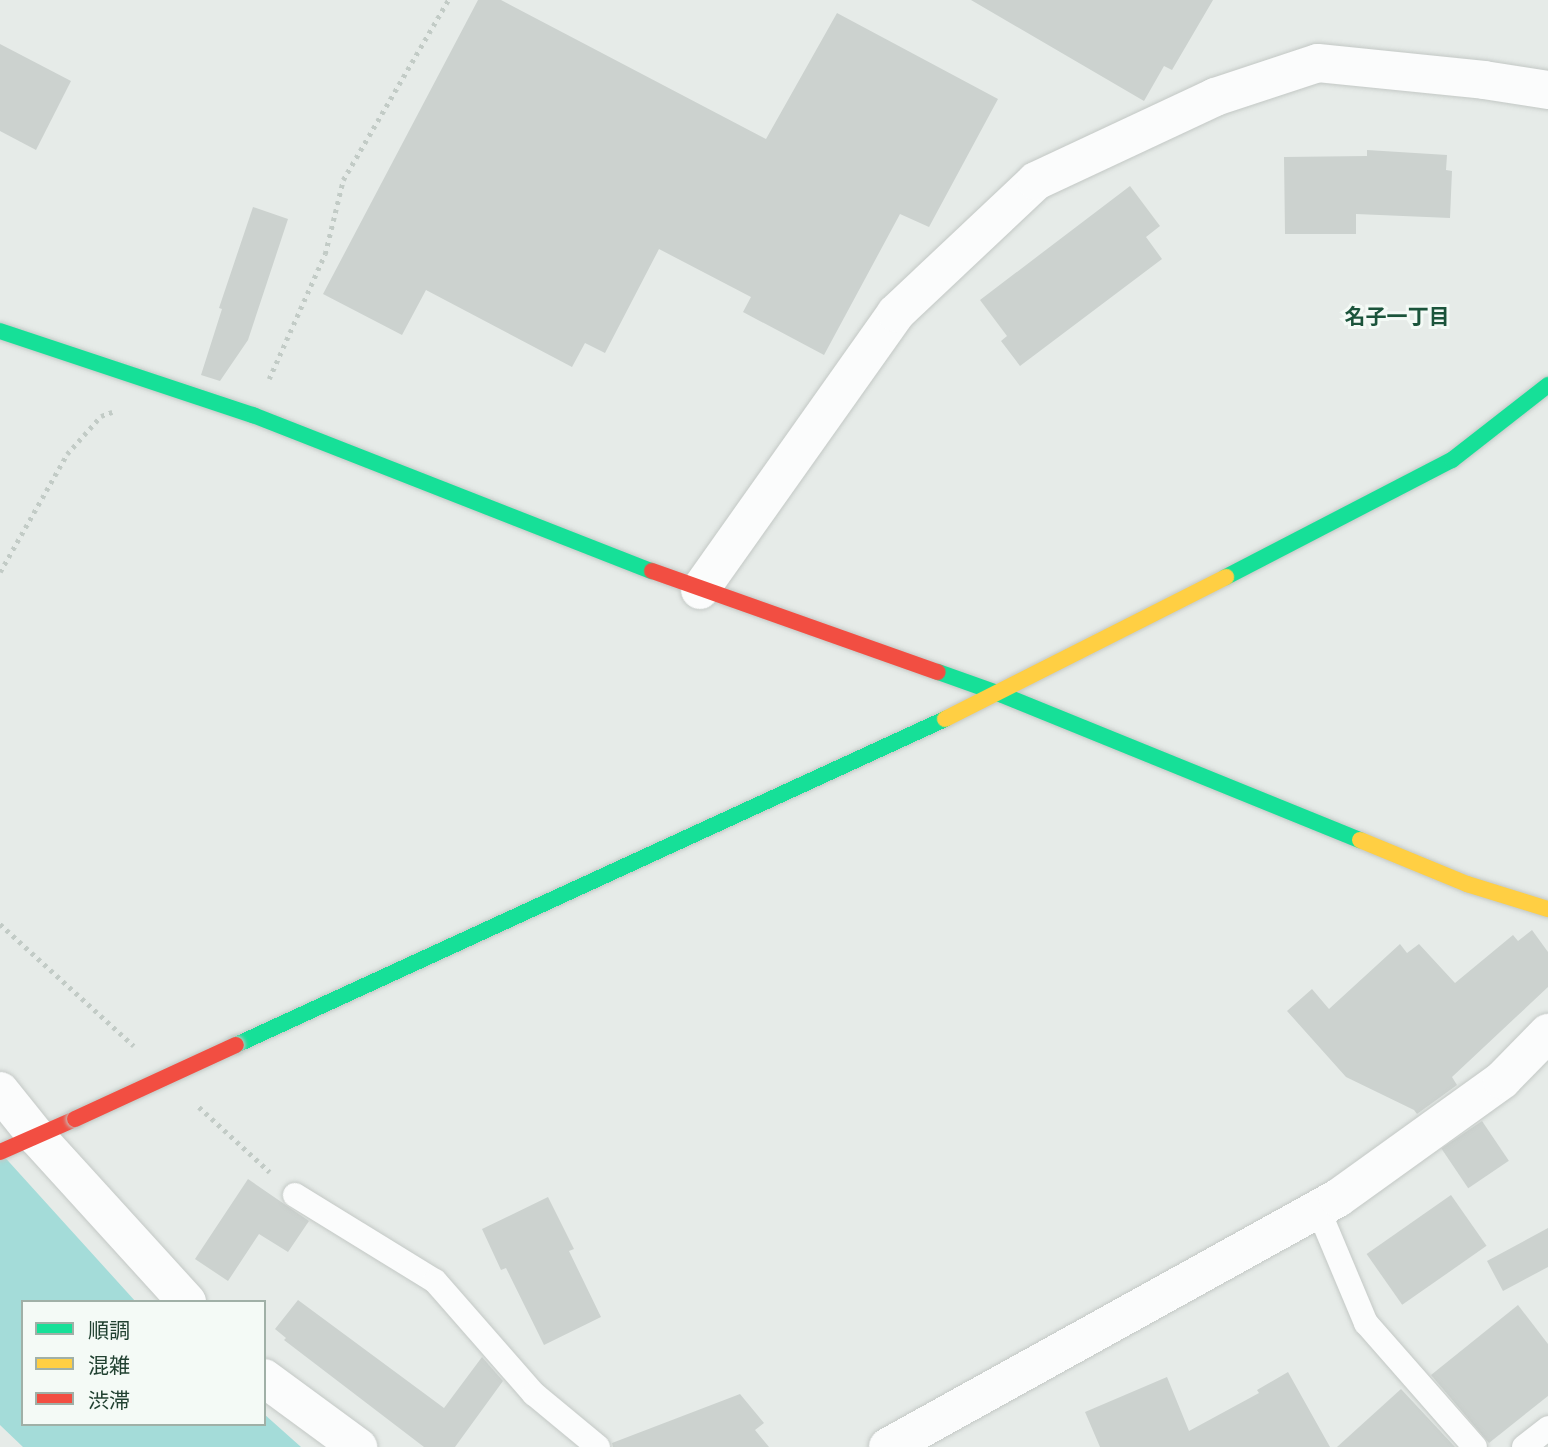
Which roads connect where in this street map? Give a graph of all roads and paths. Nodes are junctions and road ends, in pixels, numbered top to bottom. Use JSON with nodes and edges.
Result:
{"nodes":[{"id":1,"x":448,"y":0,"type":"edge"},
{"id":2,"x":1548,"y":90,"type":"edge"},
{"id":3,"x":0,"y":331,"type":"edge"},
{"id":4,"x":1548,"y":385,"type":"edge"},
{"id":5,"x":171,"y":387,"type":"junction"},
{"id":6,"x":253,"y":415,"type":"junction"},
{"id":7,"x":0,"y":572,"type":"edge"},
{"id":8,"x":700,"y":590,"type":"junction"},
{"id":9,"x":1000,"y":694,"type":"junction"},
{"id":10,"x":1548,"y":909,"type":"edge"},
{"id":11,"x":1548,"y":1033,"type":"edge"},
{"id":12,"x":0,"y":1091,"type":"edge"},
{"id":13,"x":37,"y":1137,"type":"junction"},
{"id":14,"x":0,"y":1152,"type":"edge"},
{"id":15,"x":295,"y":1195,"type":"dead end"},
{"id":16,"x":1318,"y":1209,"type":"junction"},
{"id":17,"x":185,"y":1300,"type":"edge"},
{"id":18,"x":266,"y":1379,"type":"edge"},
{"id":19,"x":1548,"y":1428,"type":"edge"},
{"id":20,"x":358,"y":1447,"type":"edge"},
{"id":21,"x":598,"y":1447,"type":"edge"},
{"id":22,"x":888,"y":1447,"type":"edge"},
{"id":23,"x":1475,"y":1447,"type":"edge"},
{"id":24,"x":1524,"y":1447,"type":"edge"}],
"edges":[{"from":1,"to":6,"type":"path"},
{"from":2,"to":8,"type":"street"},
{"from":3,"to":5,"type":"street"},
{"from":4,"to":9,"type":"street"},
{"from":5,"to":6,"type":"street"},
{"from":5,"to":7,"type":"path"},
{"from":6,"to":8,"type":"street"},
{"from":8,"to":9,"type":"street"},
{"from":9,"to":10,"type":"street"},
{"from":9,"to":13,"type":"street","bridge":true},
{"from":11,"to":16,"type":"street"},
{"from":12,"to":13,"type":"street"},
{"from":13,"to":14,"type":"street"},
{"from":13,"to":17,"type":"street"},
{"from":15,"to":21,"type":"lane"},
{"from":16,"to":22,"type":"street"},
{"from":16,"to":23,"type":"lane"},
{"from":18,"to":20,"type":"street"},
{"from":19,"to":24,"type":"lane"}]}
